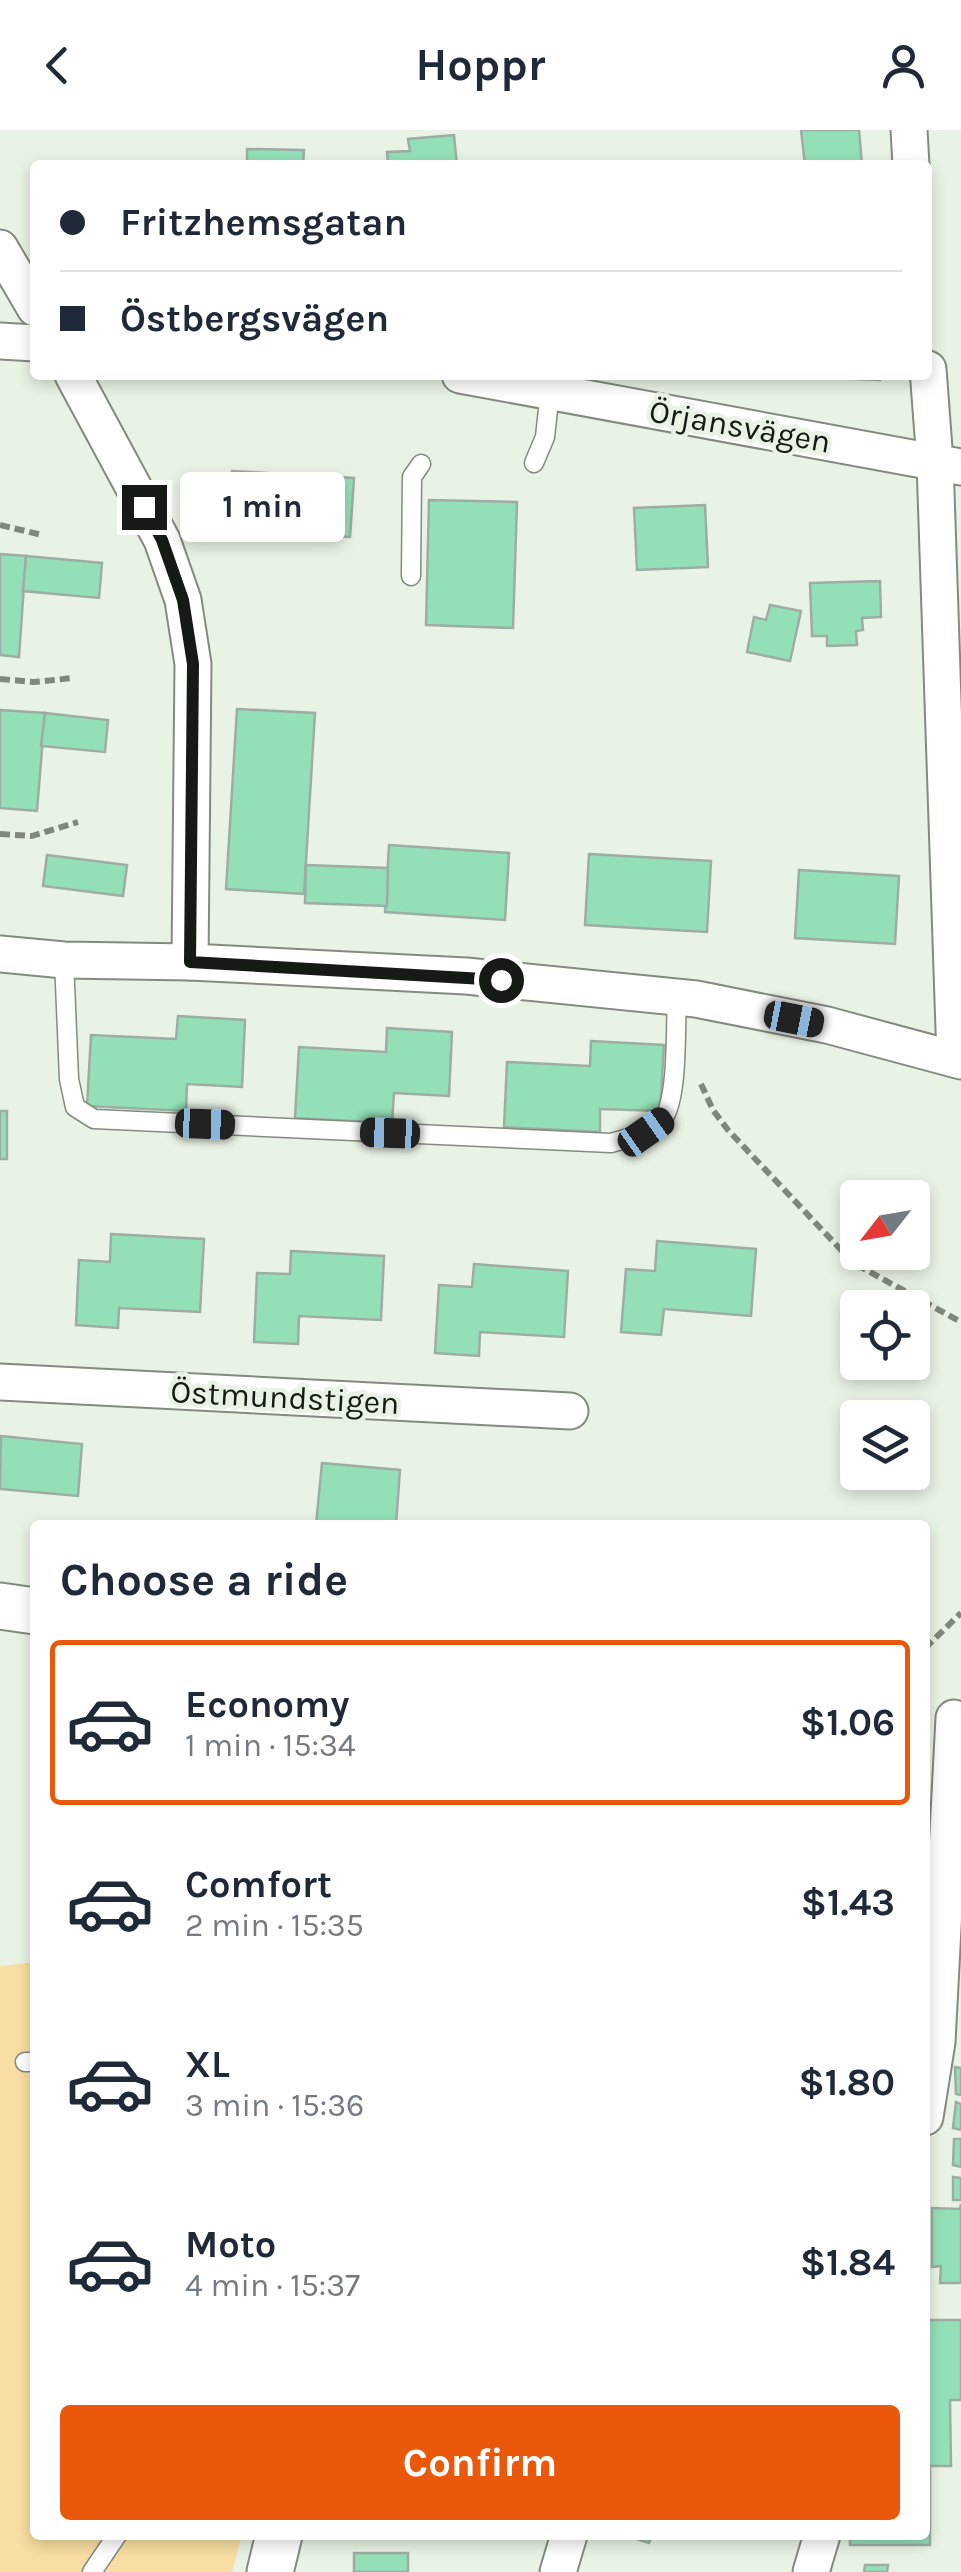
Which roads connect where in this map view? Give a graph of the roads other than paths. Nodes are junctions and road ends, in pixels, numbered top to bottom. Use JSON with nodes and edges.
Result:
{"nodes":[{"id":1,"x":909,"y":130,"type":"edge"},
{"id":2,"x":912,"y":160,"type":"edge"},
{"id":3,"x":0,"y":248,"type":"edge"},
{"id":4,"x":30,"y":299,"type":"edge"},
{"id":5,"x":0,"y":341,"type":"edge"},
{"id":6,"x":30,"y":342,"type":"edge"},
{"id":7,"x":76,"y":380,"type":"edge"},
{"id":8,"x":486,"y":380,"type":"edge"},
{"id":9,"x":930,"y":380,"type":"edge"},
{"id":10,"x":550,"y":392,"type":"junction"},
{"id":11,"x":534,"y":463,"type":"dead end"},
{"id":12,"x":422,"y":464,"type":"dead end"},
{"id":13,"x":948,"y":464,"type":"edge"},
{"id":14,"x":411,"y":576,"type":"dead end"},
{"id":15,"x":0,"y":954,"type":"edge"},
{"id":16,"x":64,"y":960,"type":"junction"},
{"id":17,"x":190,"y":962,"type":"junction"},
{"id":18,"x":677,"y":998,"type":"junction"},
{"id":19,"x":958,"y":1060,"type":"edge"},
{"id":20,"x":0,"y":1382,"type":"edge"},
{"id":21,"x":570,"y":1411,"type":"dead end"},
{"id":22,"x":0,"y":1606,"type":"edge"},
{"id":23,"x":30,"y":1610,"type":"edge"},
{"id":24,"x":954,"y":1718,"type":"dead end"},
{"id":25,"x":930,"y":2086,"type":"edge"},
{"id":26,"x":114,"y":2540,"type":"edge"},
{"id":27,"x":278,"y":2540,"type":"edge"},
{"id":28,"x":568,"y":2540,"type":"edge"},
{"id":29,"x":821,"y":2540,"type":"edge"},
{"id":30,"x":92,"y":2572,"type":"edge"},
{"id":31,"x":270,"y":2572,"type":"edge"},
{"id":32,"x":558,"y":2572,"type":"edge"},
{"id":33,"x":812,"y":2572,"type":"edge"}],
"edges":[{"from":1,"to":2,"type":"street"},
{"from":3,"to":4,"type":"street"},
{"from":5,"to":6,"type":"street"},
{"from":7,"to":17,"type":"street"},
{"from":8,"to":10,"type":"street","name":"Örjansvägen"},
{"from":9,"to":13,"type":"street"},
{"from":10,"to":11,"type":"lane"},
{"from":10,"to":13,"type":"street","name":"Örjansvägen"},
{"from":12,"to":14,"type":"lane"},
{"from":13,"to":19,"type":"street"},
{"from":15,"to":16,"type":"street"},
{"from":16,"to":17,"type":"street"},
{"from":16,"to":18,"type":"lane"},
{"from":17,"to":18,"type":"street"},
{"from":18,"to":19,"type":"street"},
{"from":20,"to":21,"type":"street","name":"Östmundstigen"},
{"from":22,"to":23,"type":"street"},
{"from":24,"to":25,"type":"street"},
{"from":26,"to":30,"type":"lane"},
{"from":27,"to":31,"type":"street"},
{"from":28,"to":32,"type":"street"},
{"from":29,"to":33,"type":"street"}]}
